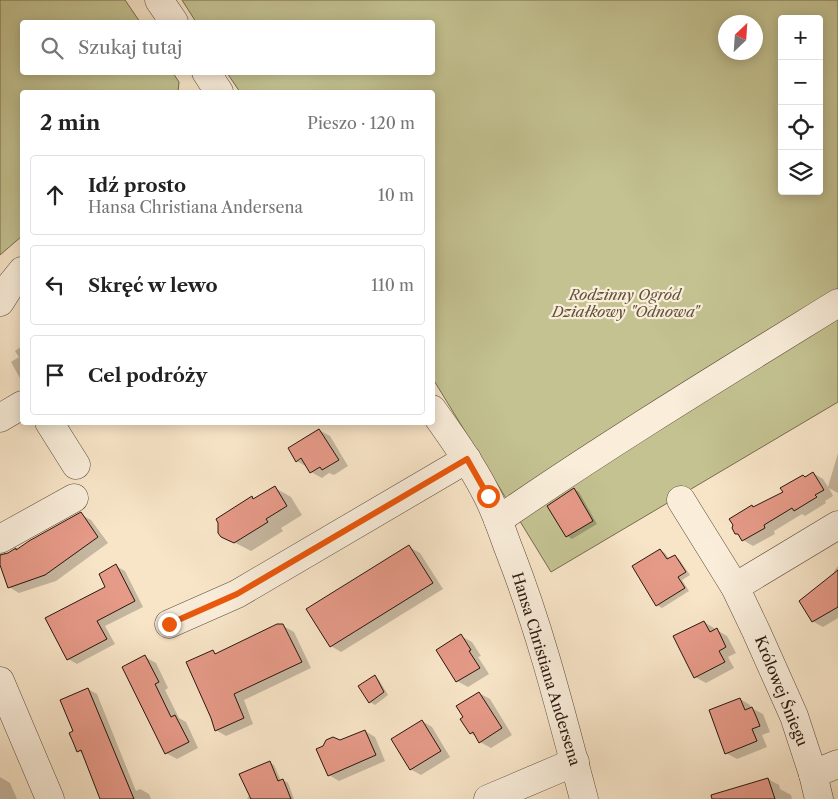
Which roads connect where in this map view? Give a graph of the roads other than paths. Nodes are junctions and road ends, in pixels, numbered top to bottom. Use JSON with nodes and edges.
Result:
{"nodes":[{"id":1,"x":159,"y":0,"type":"edge"},
{"id":2,"x":173,"y":20,"type":"edge"},
{"id":3,"x":208,"y":75,"type":"edge"},
{"id":4,"x":218,"y":90,"type":"edge"},
{"id":5,"x":20,"y":274,"type":"edge"},
{"id":6,"x":0,"y":302,"type":"edge"},
{"id":7,"x":838,"y":303,"type":"edge"},
{"id":8,"x":20,"y":406,"type":"edge"},
{"id":9,"x":435,"y":413,"type":"edge"},
{"id":10,"x":0,"y":418,"type":"edge"},
{"id":11,"x":51,"y":425,"type":"edge"},
{"id":12,"x":467,"y":459,"type":"junction"},
{"id":13,"x":76,"y":465,"type":"dead end"},
{"id":14,"x":74,"y":498,"type":"dead end"},
{"id":15,"x":680,"y":500,"type":"dead end"},
{"id":16,"x":498,"y":520,"type":"junction"},
{"id":17,"x":838,"y":525,"type":"edge"},
{"id":18,"x":0,"y":539,"type":"edge"},
{"id":19,"x":735,"y":587,"type":"junction"},
{"id":20,"x":169,"y":624,"type":"dead end"},
{"id":21,"x":0,"y":681,"type":"edge"},
{"id":22,"x":9,"y":730,"type":"edge"},
{"id":23,"x":575,"y":762,"type":"junction"},
{"id":24,"x":838,"y":764,"type":"edge"},
{"id":25,"x":816,"y":787,"type":"edge"},
{"id":26,"x":50,"y":799,"type":"edge"},
{"id":27,"x":488,"y":799,"type":"edge"},
{"id":28,"x":584,"y":799,"type":"edge"}],
"edges":[{"from":1,"to":2,"type":"street"},
{"from":3,"to":4,"type":"street"},
{"from":5,"to":6,"type":"street"},
{"from":7,"to":16,"type":"street"},
{"from":8,"to":10,"type":"street"},
{"from":9,"to":12,"type":"street","name":"Hansa Christiana Andersena"},
{"from":11,"to":13,"type":"street"},
{"from":12,"to":16,"type":"street","name":"Hansa Christiana Andersena"},
{"from":12,"to":20,"type":"street"},
{"from":14,"to":18,"type":"street"},
{"from":15,"to":19,"type":"street","name":"Królowej Śniegu"},
{"from":16,"to":23,"type":"street","name":"Hansa Christiana Andersena"},
{"from":17,"to":19,"type":"street"},
{"from":19,"to":25,"type":"street","name":"Królowej Śniegu"},
{"from":21,"to":22,"type":"street"},
{"from":22,"to":26,"type":"street"},
{"from":23,"to":27,"type":"street"},
{"from":23,"to":28,"type":"street","name":"Hansa Christiana Andersena"},
{"from":24,"to":25,"type":"street"}]}
